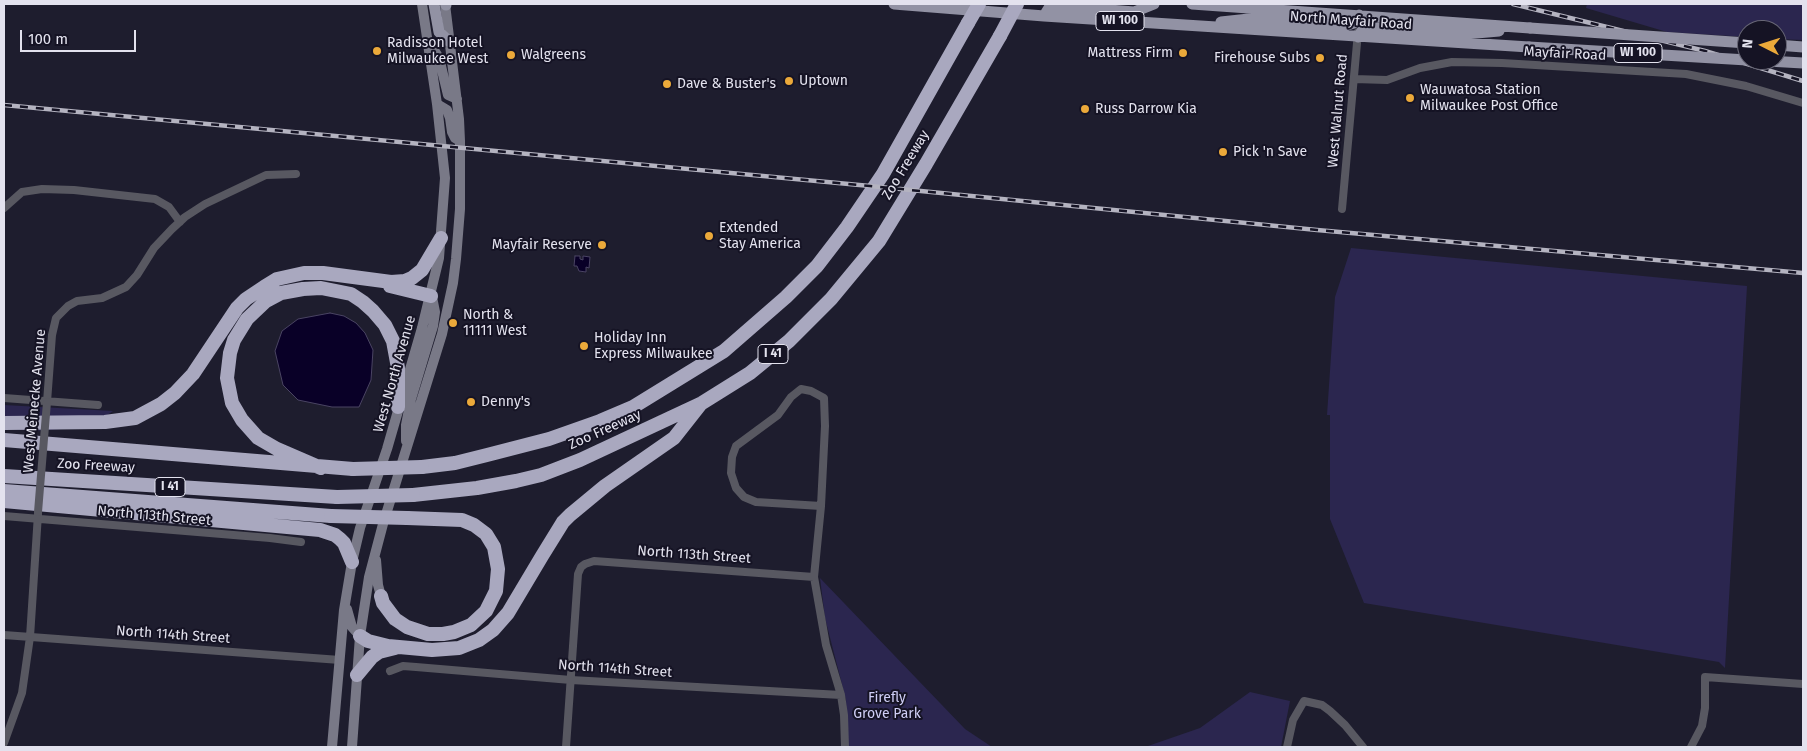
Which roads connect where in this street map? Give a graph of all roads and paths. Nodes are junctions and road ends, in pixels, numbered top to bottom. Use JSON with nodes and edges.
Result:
{"nodes":[{"id":1,"x":422,"y":4,"type":"edge"},
{"id":2,"x":443,"y":4,"type":"edge"},
{"id":3,"x":894,"y":4,"type":"edge"},
{"id":4,"x":978,"y":4,"type":"edge"},
{"id":5,"x":1018,"y":4,"type":"edge"},
{"id":6,"x":1154,"y":4,"type":"edge"},
{"id":7,"x":1192,"y":4,"type":"edge"},
{"id":8,"x":1044,"y":16,"type":"junction"},
{"id":9,"x":1359,"y":16,"type":"junction"},
{"id":10,"x":1197,"y":25,"type":"junction"},
{"id":11,"x":1528,"y":28,"type":"junction"},
{"id":12,"x":1358,"y":37,"type":"junction"},
{"id":13,"x":428,"y":40,"type":"junction"},
{"id":14,"x":450,"y":42,"type":"joint"},
{"id":15,"x":1737,"y":42,"type":"edge"},
{"id":16,"x":1787,"y":46,"type":"edge"},
{"id":17,"x":1803,"y":47,"type":"edge"},
{"id":18,"x":1737,"y":59,"type":"edge"},
{"id":19,"x":1787,"y":62,"type":"edge"},
{"id":20,"x":1803,"y":63,"type":"edge"},
{"id":21,"x":1354,"y":79,"type":"junction"},
{"id":22,"x":457,"y":99,"type":"junction"},
{"id":23,"x":1803,"y":103,"type":"edge"},
{"id":24,"x":437,"y":104,"type":"junction"},
{"id":25,"x":460,"y":141,"type":"junction"},
{"id":26,"x":296,"y":174,"type":"dead end"},
{"id":27,"x":4,"y":208,"type":"edge"},
{"id":28,"x":1342,"y":209,"type":"dead end"},
{"id":29,"x":180,"y":222,"type":"junction"},
{"id":30,"x":441,"y":238,"type":"junction"},
{"id":31,"x":365,"y":279,"type":"junction"},
{"id":32,"x":431,"y":296,"type":"junction"},
{"id":33,"x":449,"y":301,"type":"junction"},
{"id":34,"x":4,"y":398,"type":"edge"},
{"id":35,"x":47,"y":402,"type":"junction"},
{"id":36,"x":702,"y":403,"type":"junction"},
{"id":37,"x":98,"y":405,"type":"dead end"},
{"id":38,"x":398,"y":407,"type":"junction"},
{"id":39,"x":4,"y":423,"type":"edge"},
{"id":40,"x":4,"y":440,"type":"edge"},
{"id":41,"x":406,"y":448,"type":"junction"},
{"id":42,"x":321,"y":468,"type":"junction"},
{"id":43,"x":4,"y":476,"type":"edge"},
{"id":44,"x":4,"y":491,"type":"edge"},
{"id":45,"x":4,"y":501,"type":"edge"},
{"id":46,"x":821,"y":506,"type":"junction"},
{"id":47,"x":38,"y":515,"type":"junction"},
{"id":48,"x":4,"y":516,"type":"edge"},
{"id":49,"x":301,"y":542,"type":"dead end"},
{"id":50,"x":375,"y":548,"type":"junction"},
{"id":51,"x":352,"y":562,"type":"junction"},
{"id":52,"x":814,"y":576,"type":"junction"},
{"id":53,"x":381,"y":596,"type":"joint"},
{"id":54,"x":345,"y":604,"type":"junction"},
{"id":55,"x":4,"y":635,"type":"edge"},
{"id":56,"x":360,"y":636,"type":"junction"},
{"id":57,"x":30,"y":637,"type":"junction"},
{"id":58,"x":398,"y":648,"type":"junction"},
{"id":59,"x":340,"y":660,"type":"junction"},
{"id":60,"x":390,"y":671,"type":"dead end"},
{"id":61,"x":357,"y":675,"type":"junction"},
{"id":62,"x":571,"y":680,"type":"junction"},
{"id":63,"x":1803,"y":684,"type":"edge"},
{"id":64,"x":840,"y":695,"type":"junction"},
{"id":65,"x":4,"y":743,"type":"edge"},
{"id":66,"x":332,"y":747,"type":"edge"},
{"id":67,"x":352,"y":747,"type":"edge"},
{"id":68,"x":566,"y":747,"type":"edge"},
{"id":69,"x":845,"y":747,"type":"edge"},
{"id":70,"x":1287,"y":747,"type":"edge"},
{"id":71,"x":1362,"y":747,"type":"edge"},
{"id":72,"x":1691,"y":747,"type":"edge"}],
"edges":[{"from":1,"to":13,"type":"main road","name":"West North Avenue"},
{"from":2,"to":14,"type":"main road"},
{"from":3,"to":8,"type":"main road","name":"North Mayfair Road","number":"WI 100"},
{"from":4,"to":42,"type":"highway","name":"Zoo Freeway","number":"I 41","bridge":true},
{"from":5,"to":36,"type":"highway","name":"Zoo Freeway","number":"I 41","bridge":true},
{"from":6,"to":8,"type":"main road"},
{"from":7,"to":9,"type":"main road","name":"North Mayfair Road","number":"WI 100"},
{"from":8,"to":10,"type":"main road","name":"North Mayfair Road","number":"WI 100"},
{"from":9,"to":10,"type":"main road"},
{"from":9,"to":11,"type":"main road","name":"North Mayfair Road","number":"WI 100"},
{"from":9,"to":12,"type":"street","name":"West Walnut Road"},
{"from":10,"to":12,"type":"main road","name":"North Mayfair Road","number":"WI 100"},
{"from":11,"to":12,"type":"main road"},
{"from":11,"to":15,"type":"main road","name":"North Mayfair Road","number":"WI 100","bridge":true},
{"from":12,"to":18,"type":"main road","name":"North Mayfair Road","number":"WI 100","bridge":true},
{"from":12,"to":21,"type":"street","name":"West Walnut Road"},
{"from":13,"to":22,"type":"main road"},
{"from":13,"to":24,"type":"main road","name":"West North Avenue"},
{"from":14,"to":22,"type":"main road"},
{"from":16,"to":17,"type":"main road"},
{"from":19,"to":20,"type":"main road","name":"North Mayfair Road","number":"WI 100","bridge":true},
{"from":21,"to":23,"type":"street","name":"Mayfair Road"},
{"from":21,"to":28,"type":"street","name":"West Walnut Road"},
{"from":22,"to":25,"type":"main road"},
{"from":24,"to":25,"type":"main road"},
{"from":24,"to":30,"type":"main road","name":"West North Avenue"},
{"from":25,"to":33,"type":"main road"},
{"from":26,"to":29,"type":"street","name":"West Meinecke Avenue"},
{"from":27,"to":29,"type":"street"},
{"from":29,"to":35,"type":"street","name":"West Meinecke Avenue"},
{"from":30,"to":31,"type":"highway"},
{"from":30,"to":32,"type":"main road","name":"West North Avenue"},
{"from":31,"to":32,"type":"highway"},
{"from":31,"to":39,"type":"highway"},
{"from":32,"to":33,"type":"main road"},
{"from":32,"to":38,"type":"main road","name":"West North Avenue"},
{"from":32,"to":41,"type":"main road"},
{"from":33,"to":41,"type":"main road"},
{"from":34,"to":35,"type":"street"},
{"from":35,"to":37,"type":"street"},
{"from":35,"to":47,"type":"street","name":"West Meinecke Avenue","bridge":true},
{"from":36,"to":43,"type":"highway","name":"Zoo Freeway","number":"I 41","bridge":true},
{"from":36,"to":58,"type":"highway"},
{"from":38,"to":42,"type":"highway"},
{"from":38,"to":51,"type":"main road","name":"West North Avenue"},
{"from":40,"to":42,"type":"highway","name":"Zoo Freeway","number":"I 41"},
{"from":41,"to":50,"type":"main road"},
{"from":44,"to":53,"type":"highway","bridge":true},
{"from":45,"to":51,"type":"highway"},
{"from":46,"to":46,"type":"street"},
{"from":46,"to":52,"type":"street"},
{"from":47,"to":48,"type":"street","name":"North 113th Street"},
{"from":47,"to":49,"type":"street","name":"North 113th Street"},
{"from":47,"to":57,"type":"street","name":"West Meinecke Avenue"},
{"from":50,"to":53,"type":"main road"},
{"from":50,"to":56,"type":"main road"},
{"from":51,"to":54,"type":"main road","name":"West North Avenue"},
{"from":52,"to":62,"type":"street","name":"North 113th Street"},
{"from":52,"to":64,"type":"street"},
{"from":54,"to":56,"type":"main road"},
{"from":54,"to":59,"type":"main road","name":"West North Avenue"},
{"from":55,"to":57,"type":"street","name":"North 114th Street"},
{"from":56,"to":58,"type":"highway"},
{"from":56,"to":61,"type":"main road"},
{"from":57,"to":59,"type":"street","name":"North 114th Street"},
{"from":57,"to":65,"type":"street","name":"West Meinecke Avenue"},
{"from":58,"to":61,"type":"highway"},
{"from":59,"to":66,"type":"main road","name":"West North Avenue"},
{"from":60,"to":62,"type":"street","name":"North 114th Street"},
{"from":61,"to":67,"type":"main road"},
{"from":62,"to":64,"type":"street","name":"North 114th Street"},
{"from":62,"to":68,"type":"street"},
{"from":63,"to":72,"type":"street"},
{"from":64,"to":69,"type":"street"},
{"from":70,"to":71,"type":"street"}]}
